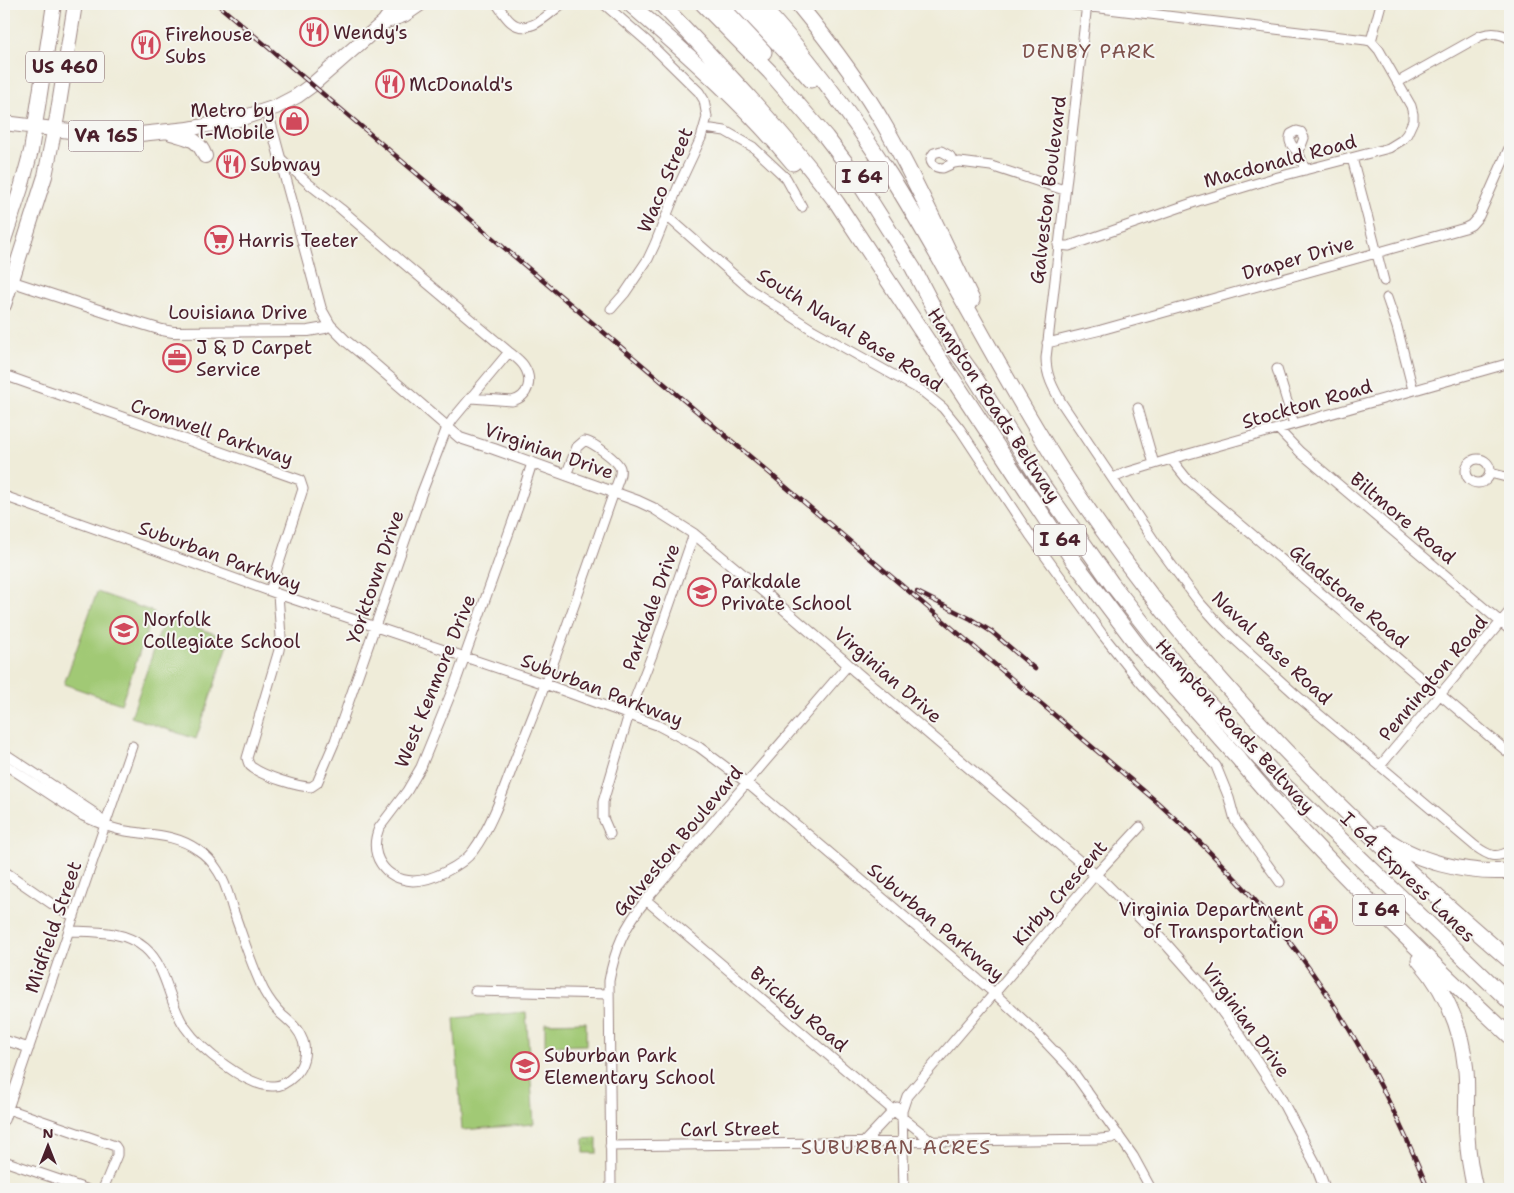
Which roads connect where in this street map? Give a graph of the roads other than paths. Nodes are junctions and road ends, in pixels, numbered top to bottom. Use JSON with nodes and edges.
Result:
{"nodes":[{"id":1,"x":54,"y":4,"type":"edge"},
{"id":2,"x":75,"y":4,"type":"edge"},
{"id":3,"x":397,"y":4,"type":"edge"},
{"id":4,"x":420,"y":4,"type":"edge"},
{"id":5,"x":497,"y":4,"type":"edge"},
{"id":6,"x":562,"y":4,"type":"edge"},
{"id":7,"x":604,"y":4,"type":"edge"},
{"id":8,"x":630,"y":4,"type":"edge"},
{"id":9,"x":661,"y":4,"type":"edge"},
{"id":10,"x":703,"y":4,"type":"edge"},
{"id":11,"x":719,"y":4,"type":"edge"},
{"id":12,"x":741,"y":4,"type":"edge"},
{"id":13,"x":759,"y":4,"type":"edge"},
{"id":14,"x":798,"y":4,"type":"edge"},
{"id":15,"x":1067,"y":4,"type":"edge"},
{"id":16,"x":1380,"y":4,"type":"edge"},
{"id":17,"x":1086,"y":5,"type":"edge"},
{"id":18,"x":384,"y":22,"type":"junction"},
{"id":19,"x":1510,"y":39,"type":"edge"},
{"id":20,"x":1371,"y":41,"type":"junction"},
{"id":21,"x":1398,"y":82,"type":"junction"},
{"id":22,"x":267,"y":110,"type":"junction"},
{"id":23,"x":4,"y":123,"type":"edge"},
{"id":24,"x":35,"y":128,"type":"junction"},
{"id":25,"x":705,"y":128,"type":"junction"},
{"id":26,"x":54,"y":130,"type":"junction"},
{"id":27,"x":168,"y":132,"type":"junction"},
{"id":28,"x":1510,"y":146,"type":"edge"},
{"id":29,"x":1296,"y":150,"type":"dead end"},
{"id":30,"x":205,"y":156,"type":"dead end"},
{"id":31,"x":279,"y":157,"type":"junction"},
{"id":32,"x":1352,"y":158,"type":"junction"},
{"id":33,"x":954,"y":163,"type":"dead end"},
{"id":34,"x":1305,"y":170,"type":"junction"},
{"id":35,"x":1064,"y":190,"type":"junction"},
{"id":36,"x":802,"y":207,"type":"dead end"},
{"id":37,"x":8,"y":216,"type":"edge"},
{"id":38,"x":667,"y":216,"type":"junction"},
{"id":39,"x":4,"y":240,"type":"edge"},
{"id":40,"x":931,"y":245,"type":"junction"},
{"id":41,"x":1058,"y":246,"type":"junction"},
{"id":42,"x":1377,"y":253,"type":"junction"},
{"id":43,"x":8,"y":280,"type":"edge"},
{"id":44,"x":1384,"y":282,"type":"dead end"},
{"id":45,"x":890,"y":283,"type":"junction"},
{"id":46,"x":1387,"y":298,"type":"dead end"},
{"id":47,"x":5,"y":300,"type":"edge"},
{"id":48,"x":611,"y":309,"type":"dead end"},
{"id":49,"x":330,"y":325,"type":"junction"},
{"id":50,"x":1047,"y":343,"type":"junction"},
{"id":51,"x":509,"y":352,"type":"junction"},
{"id":52,"x":1510,"y":363,"type":"edge"},
{"id":53,"x":1277,"y":368,"type":"dead end"},
{"id":54,"x":972,"y":373,"type":"junction"},
{"id":55,"x":4,"y":374,"type":"edge"},
{"id":56,"x":1049,"y":379,"type":"joint"},
{"id":57,"x":1413,"y":390,"type":"junction"},
{"id":58,"x":471,"y":398,"type":"junction"},
{"id":59,"x":1138,"y":408,"type":"dead end"},
{"id":60,"x":1294,"y":424,"type":"junction"},
{"id":61,"x":447,"y":427,"type":"junction"},
{"id":62,"x":1278,"y":429,"type":"junction"},
{"id":63,"x":1171,"y":459,"type":"junction"},
{"id":64,"x":532,"y":463,"type":"junction"},
{"id":65,"x":1154,"y":464,"type":"junction"},
{"id":66,"x":1490,"y":473,"type":"dead end"},
{"id":67,"x":566,"y":475,"type":"junction"},
{"id":68,"x":1113,"y":478,"type":"junction"},
{"id":69,"x":1510,"y":478,"type":"edge"},
{"id":70,"x":614,"y":492,"type":"junction"},
{"id":71,"x":4,"y":496,"type":"edge"},
{"id":72,"x":1095,"y":519,"type":"junction"},
{"id":73,"x":694,"y":534,"type":"junction"},
{"id":74,"x":274,"y":593,"type":"junction"},
{"id":75,"x":1510,"y":611,"type":"edge"},
{"id":76,"x":1501,"y":622,"type":"junction"},
{"id":77,"x":375,"y":627,"type":"junction"},
{"id":78,"x":1510,"y":630,"type":"edge"},
{"id":79,"x":464,"y":656,"type":"junction"},
{"id":80,"x":848,"y":665,"type":"junction"},
{"id":81,"x":545,"y":684,"type":"junction"},
{"id":82,"x":1440,"y":694,"type":"junction"},
{"id":83,"x":629,"y":714,"type":"junction"},
{"id":84,"x":132,"y":746,"type":"dead end"},
{"id":85,"x":4,"y":753,"type":"edge"},
{"id":86,"x":1510,"y":754,"type":"edge"},
{"id":87,"x":4,"y":764,"type":"edge"},
{"id":88,"x":1380,"y":766,"type":"junction"},
{"id":89,"x":1311,"y":777,"type":"junction"},
{"id":90,"x":1254,"y":778,"type":"junction"},
{"id":91,"x":747,"y":783,"type":"junction"},
{"id":92,"x":106,"y":825,"type":"junction"},
{"id":93,"x":1140,"y":826,"type":"dead end"},
{"id":94,"x":610,"y":834,"type":"dead end"},
{"id":95,"x":1510,"y":851,"type":"edge"},
{"id":96,"x":4,"y":871,"type":"edge"},
{"id":97,"x":1510,"y":871,"type":"edge"},
{"id":98,"x":1096,"y":875,"type":"junction"},
{"id":99,"x":1280,"y":882,"type":"dead end"},
{"id":100,"x":646,"y":900,"type":"junction"},
{"id":101,"x":74,"y":917,"type":"junction"},
{"id":102,"x":69,"y":931,"type":"junction"},
{"id":103,"x":1510,"y":961,"type":"edge"},
{"id":104,"x":474,"y":991,"type":"dead end"},
{"id":105,"x":994,"y":993,"type":"junction"},
{"id":106,"x":609,"y":994,"type":"junction"},
{"id":107,"x":1510,"y":1002,"type":"edge"},
{"id":108,"x":1510,"y":1036,"type":"edge"},
{"id":109,"x":4,"y":1040,"type":"edge"},
{"id":110,"x":28,"y":1048,"type":"junction"},
{"id":111,"x":907,"y":1096,"type":"junction"},
{"id":112,"x":8,"y":1109,"type":"junction"},
{"id":113,"x":894,"y":1111,"type":"junction"},
{"id":114,"x":902,"y":1118,"type":"junction"},
{"id":115,"x":4,"y":1120,"type":"edge"},
{"id":116,"x":1118,"y":1134,"type":"junction"},
{"id":117,"x":933,"y":1142,"type":"junction"},
{"id":118,"x":863,"y":1143,"type":"junction"},
{"id":119,"x":904,"y":1143,"type":"junction"},
{"id":120,"x":610,"y":1146,"type":"junction"},
{"id":121,"x":4,"y":1161,"type":"edge"},
{"id":122,"x":86,"y":1189,"type":"edge"},
{"id":123,"x":103,"y":1189,"type":"edge"},
{"id":124,"x":611,"y":1189,"type":"edge"},
{"id":125,"x":904,"y":1189,"type":"edge"},
{"id":126,"x":1151,"y":1189,"type":"edge"},
{"id":127,"x":1325,"y":1189,"type":"edge"},
{"id":128,"x":1475,"y":1189,"type":"edge"}],
"edges":[{"from":1,"to":24,"type":"main road","number":"US 460"},
{"from":2,"to":26,"type":"main road","number":"US 460"},
{"from":3,"to":18,"type":"main road","number":"VA 165"},
{"from":4,"to":18,"type":"main road","number":"VA 165"},
{"from":5,"to":6,"type":"street"},
{"from":7,"to":25,"type":"street","name":"Waco Street"},
{"from":8,"to":45,"type":"highway"},
{"from":9,"to":45,"type":"highway","name":"Hampton Roads Beltway","number":"I 64"},
{"from":10,"to":54,"type":"highway"},
{"from":11,"to":54,"type":"highway","number":"I 64"},
{"from":12,"to":40,"type":"highway"},
{"from":13,"to":40,"type":"highway","name":"Hampton Roads Beltway","number":"I 64"},
{"from":14,"to":72,"type":"highway"},
{"from":15,"to":17,"type":"street"},
{"from":16,"to":20,"type":"street"},
{"from":17,"to":20,"type":"street"},
{"from":17,"to":35,"type":"street","name":"Galveston Boulevard"},
{"from":18,"to":22,"type":"main road","number":"VA 165"},
{"from":19,"to":21,"type":"street"},
{"from":20,"to":21,"type":"street","name":"Macdonald Road"},
{"from":21,"to":32,"type":"street","name":"Macdonald Road"},
{"from":22,"to":27,"type":"main road","number":"VA 165"},
{"from":22,"to":31,"type":"street","name":"Virginian Drive"},
{"from":23,"to":24,"type":"main road","number":"VA 165"},
{"from":24,"to":26,"type":"main road","number":"VA 165"},
{"from":24,"to":37,"type":"main road","number":"US 460"},
{"from":25,"to":36,"type":"street"},
{"from":25,"to":38,"type":"street","name":"Waco Street"},
{"from":26,"to":27,"type":"main road","number":"VA 165"},
{"from":26,"to":43,"type":"main road","number":"US 460"},
{"from":27,"to":30,"type":"main road"},
{"from":28,"to":42,"type":"street","name":"Draper Drive"},
{"from":29,"to":34,"type":"street"},
{"from":31,"to":49,"type":"street","name":"Virginian Drive"},
{"from":31,"to":51,"type":"street"},
{"from":32,"to":34,"type":"street","name":"Macdonald Road"},
{"from":32,"to":42,"type":"street"},
{"from":33,"to":35,"type":"street"},
{"from":34,"to":41,"type":"street","name":"Macdonald Road"},
{"from":35,"to":41,"type":"street","name":"Galveston Boulevard"},
{"from":37,"to":39,"type":"main road","number":"US 460"},
{"from":38,"to":48,"type":"street","name":"Waco Street"},
{"from":38,"to":99,"type":"street","name":"South Naval Base Road"},
{"from":40,"to":72,"type":"highway","name":"Hampton Roads Beltway","number":"I 64"},
{"from":41,"to":50,"type":"street","name":"Galveston Boulevard"},
{"from":42,"to":44,"type":"street"},
{"from":42,"to":50,"type":"street","name":"Draper Drive"},
{"from":43,"to":47,"type":"main road","number":"US 460"},
{"from":43,"to":49,"type":"street","name":"Louisiana Drive"},
{"from":45,"to":90,"type":"highway","name":"Hampton Roads Beltway","number":"I 64"},
{"from":46,"to":57,"type":"street"},
{"from":49,"to":61,"type":"street","name":"Virginian Drive"},
{"from":50,"to":56,"type":"street","name":"Galveston Boulevard"},
{"from":51,"to":58,"type":"street","name":"Yorktown Drive"},
{"from":51,"to":58,"type":"street"},
{"from":52,"to":57,"type":"street","name":"Stockton Road"},
{"from":53,"to":60,"type":"street"},
{"from":54,"to":107,"type":"highway","name":"I 64 Express Lanes"},
{"from":55,"to":74,"type":"street","name":"Cromwell Parkway"},
{"from":56,"to":68,"type":"street","name":"Naval Base Road"},
{"from":57,"to":60,"type":"street","name":"Stockton Road"},
{"from":58,"to":61,"type":"street","name":"Yorktown Drive"},
{"from":59,"to":65,"type":"street"},
{"from":60,"to":62,"type":"street","name":"Stockton Road"},
{"from":61,"to":64,"type":"street","name":"Virginian Drive"},
{"from":61,"to":77,"type":"street","name":"Yorktown Drive"},
{"from":62,"to":63,"type":"street","name":"Stockton Road"},
{"from":62,"to":76,"type":"street","name":"Biltmore Road"},
{"from":63,"to":65,"type":"street","name":"Stockton Road"},
{"from":63,"to":82,"type":"street","name":"Gladstone Road"},
{"from":64,"to":67,"type":"street","name":"Virginian Drive"},
{"from":64,"to":79,"type":"street","name":"West Kenmore Drive"},
{"from":65,"to":68,"type":"street","name":"Stockton Road"},
{"from":66,"to":69,"type":"street"},
{"from":67,"to":70,"type":"street","name":"Virginian Drive"},
{"from":67,"to":70,"type":"street"},
{"from":68,"to":88,"type":"street","name":"Naval Base Road"},
{"from":70,"to":73,"type":"street","name":"Virginian Drive"},
{"from":70,"to":81,"type":"street"},
{"from":71,"to":74,"type":"street","name":"Suburban Parkway"},
{"from":72,"to":89,"type":"highway","name":"Hampton Roads Beltway","number":"I 64"},
{"from":73,"to":80,"type":"street","name":"Virginian Drive"},
{"from":73,"to":83,"type":"street","name":"Parkdale Drive"},
{"from":74,"to":77,"type":"street","name":"Suburban Parkway"},
{"from":74,"to":77,"type":"street","name":"Yorktown Drive"},
{"from":75,"to":76,"type":"street","name":"Pennington Road"},
{"from":76,"to":78,"type":"street","name":"Biltmore Road"},
{"from":76,"to":82,"type":"street","name":"Pennington Road"},
{"from":77,"to":79,"type":"street","name":"Suburban Parkway"},
{"from":79,"to":81,"type":"street","name":"Suburban Parkway"},
{"from":79,"to":81,"type":"street","name":"West Kenmore Drive"},
{"from":80,"to":91,"type":"street","name":"Galveston Boulevard"},
{"from":80,"to":98,"type":"street","name":"Virginian Drive"},
{"from":81,"to":83,"type":"street","name":"Suburban Parkway"},
{"from":82,"to":86,"type":"street","name":"Gladstone Road"},
{"from":82,"to":88,"type":"street","name":"Pennington Road"},
{"from":83,"to":91,"type":"street","name":"Suburban Parkway"},
{"from":83,"to":94,"type":"street","name":"Parkdale Drive"},
{"from":84,"to":92,"type":"street","name":"Midfield Street"},
{"from":85,"to":92,"type":"street"},
{"from":87,"to":92,"type":"street"},
{"from":88,"to":95,"type":"street","name":"Naval Base Road"},
{"from":89,"to":97,"type":"highway"},
{"from":89,"to":103,"type":"highway","name":"Hampton Roads Beltway","number":"I 64"},
{"from":90,"to":108,"type":"highway","name":"Hampton Roads Beltway","number":"I 64"},
{"from":90,"to":128,"type":"highway"},
{"from":91,"to":100,"type":"street","name":"Galveston Boulevard"},
{"from":91,"to":105,"type":"street","name":"Suburban Parkway"},
{"from":92,"to":101,"type":"street","name":"Midfield Street"},
{"from":92,"to":102,"type":"street"},
{"from":93,"to":98,"type":"street","name":"Kirby Crescent"},
{"from":96,"to":101,"type":"street"},
{"from":98,"to":105,"type":"street","name":"Kirby Crescent"},
{"from":98,"to":127,"type":"street","name":"Virginian Drive"},
{"from":100,"to":106,"type":"street","name":"Galveston Boulevard"},
{"from":100,"to":113,"type":"street","name":"Brickby Road"},
{"from":101,"to":102,"type":"street","name":"Midfield Street"},
{"from":102,"to":110,"type":"street","name":"Midfield Street"},
{"from":104,"to":106,"type":"street"},
{"from":105,"to":111,"type":"street","name":"Kirby Crescent"},
{"from":105,"to":116,"type":"street","name":"Suburban Parkway"},
{"from":106,"to":120,"type":"street","name":"Galveston Boulevard"},
{"from":109,"to":110,"type":"street"},
{"from":110,"to":112,"type":"street","name":"Midfield Street"},
{"from":111,"to":113,"type":"street","name":"Kirby Crescent"},
{"from":111,"to":114,"type":"street","name":"Kirby Crescent"},
{"from":112,"to":115,"type":"street","name":"Midfield Street"},
{"from":112,"to":123,"type":"street"},
{"from":113,"to":114,"type":"street","name":"Brickby Road"},
{"from":113,"to":118,"type":"street","name":"Kirby Crescent"},
{"from":114,"to":117,"type":"street","name":"Brickby Road"},
{"from":114,"to":119,"type":"street","name":"Kirby Crescent"},
{"from":116,"to":117,"type":"street","name":"Carl Street"},
{"from":116,"to":126,"type":"street","name":"Suburban Parkway"},
{"from":117,"to":119,"type":"street","name":"Carl Street"},
{"from":118,"to":119,"type":"street","name":"Carl Street"},
{"from":118,"to":120,"type":"street","name":"Carl Street"},
{"from":119,"to":125,"type":"street","name":"Kirby Crescent"},
{"from":120,"to":124,"type":"street","name":"Galveston Boulevard"},
{"from":121,"to":122,"type":"street"}]}
